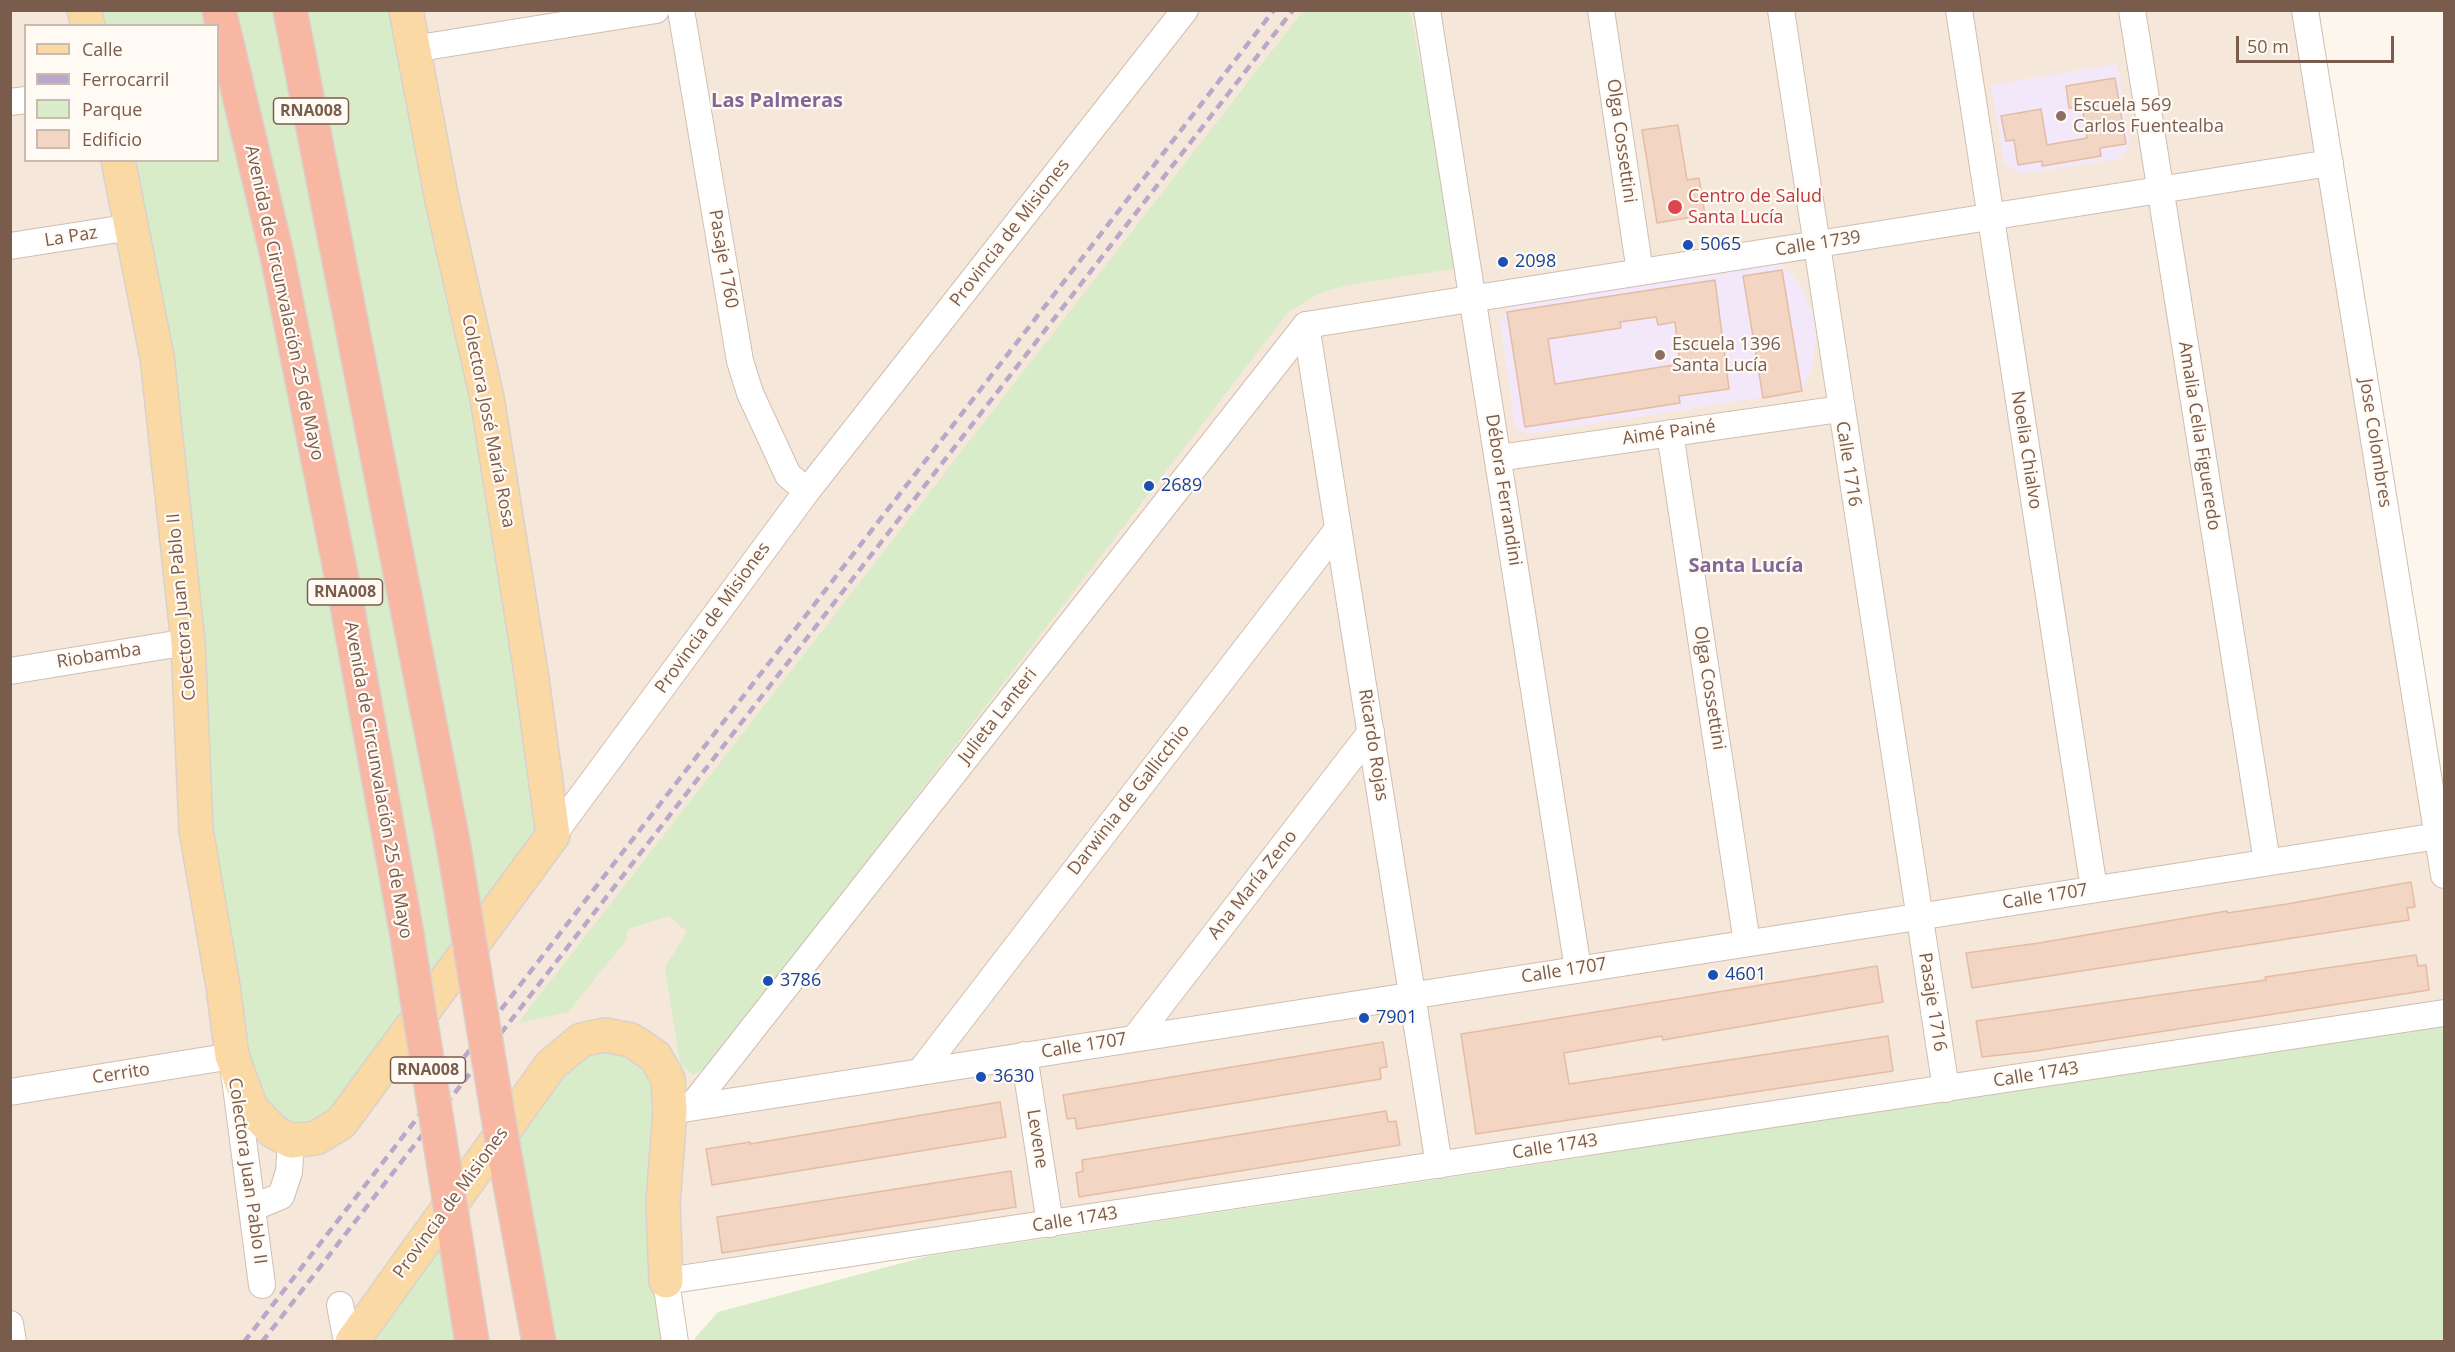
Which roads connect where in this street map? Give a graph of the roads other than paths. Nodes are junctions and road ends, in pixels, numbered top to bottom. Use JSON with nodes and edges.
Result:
{"nodes":[{"id":1,"x":219,"y":10,"type":"edge"},
{"id":2,"x":290,"y":10,"type":"edge"},
{"id":3,"x":406,"y":10,"type":"edge"},
{"id":4,"x":656,"y":10,"type":"edge"},
{"id":5,"x":681,"y":10,"type":"edge"},
{"id":6,"x":1185,"y":10,"type":"edge"},
{"id":7,"x":1428,"y":10,"type":"edge"},
{"id":8,"x":1601,"y":10,"type":"edge"},
{"id":9,"x":1781,"y":10,"type":"edge"},
{"id":10,"x":1959,"y":10,"type":"edge"},
{"id":11,"x":2132,"y":10,"type":"edge"},
{"id":12,"x":2306,"y":10,"type":"edge"},
{"id":13,"x":219,"y":26,"type":"edge"},
{"id":14,"x":227,"y":47,"type":"junction"},
{"id":15,"x":413,"y":49,"type":"junction"},
{"id":16,"x":118,"y":162,"type":"edge"},
{"id":17,"x":2330,"y":163,"type":"junction"},
{"id":18,"x":2161,"y":190,"type":"junction"},
{"id":19,"x":1990,"y":217,"type":"junction"},
{"id":20,"x":132,"y":227,"type":"junction"},
{"id":21,"x":1817,"y":244,"type":"junction"},
{"id":22,"x":10,"y":246,"type":"edge"},
{"id":23,"x":1640,"y":272,"type":"junction"},
{"id":24,"x":1473,"y":298,"type":"junction"},
{"id":25,"x":1306,"y":325,"type":"junction"},
{"id":26,"x":1840,"y":408,"type":"junction"},
{"id":27,"x":1670,"y":433,"type":"junction"},
{"id":28,"x":1498,"y":458,"type":"junction"},
{"id":29,"x":807,"y":491,"type":"junction"},
{"id":30,"x":1338,"y":529,"type":"junction"},
{"id":31,"x":188,"y":642,"type":"junction"},
{"id":32,"x":10,"y":670,"type":"edge"},
{"id":33,"x":1371,"y":732,"type":"junction"},
{"id":34,"x":553,"y":835,"type":"junction"},
{"id":35,"x":2438,"y":836,"type":"junction"},
{"id":36,"x":2267,"y":862,"type":"junction"},
{"id":37,"x":2445,"y":875,"type":"edge"},
{"id":38,"x":2094,"y":889,"type":"junction"},
{"id":39,"x":1919,"y":916,"type":"junction"},
{"id":40,"x":1747,"y":943,"type":"junction"},
{"id":41,"x":1578,"y":969,"type":"junction"},
{"id":42,"x":1413,"y":995,"type":"junction"},
{"id":43,"x":2445,"y":1013,"type":"edge"},
{"id":44,"x":1135,"y":1038,"type":"junction"},
{"id":45,"x":1024,"y":1055,"type":"junction"},
{"id":46,"x":232,"y":1056,"type":"junction"},
{"id":47,"x":920,"y":1071,"type":"junction"},
{"id":48,"x":1946,"y":1089,"type":"junction"},
{"id":49,"x":10,"y":1092,"type":"edge"},
{"id":50,"x":680,"y":1109,"type":"junction"},
{"id":51,"x":291,"y":1141,"type":"junction"},
{"id":52,"x":1439,"y":1165,"type":"junction"},
{"id":53,"x":252,"y":1208,"type":"junction"},
{"id":54,"x":1050,"y":1224,"type":"junction"},
{"id":55,"x":666,"y":1281,"type":"junction"},
{"id":56,"x":262,"y":1285,"type":"dead end"},
{"id":57,"x":340,"y":1305,"type":"dead end"},
{"id":58,"x":10,"y":1324,"type":"edge"},
{"id":59,"x":13,"y":1341,"type":"edge"},
{"id":60,"x":347,"y":1341,"type":"edge"},
{"id":61,"x":352,"y":1341,"type":"edge"},
{"id":62,"x":472,"y":1341,"type":"edge"},
{"id":63,"x":539,"y":1341,"type":"edge"},
{"id":64,"x":675,"y":1341,"type":"edge"}],
"edges":[{"from":1,"to":14,"type":"highway","name":"Avenida de Circunvalación 25 de Mayo","number":"RNA008"},
{"from":2,"to":63,"type":"highway","number":"RNA008","bridge":true},
{"from":3,"to":15,"type":"main road","name":"Colectora José María Rosa"},
{"from":4,"to":15,"type":"street"},
{"from":5,"to":29,"type":"street","name":"Pasaje 1760"},
{"from":6,"to":29,"type":"street","name":"Provincia de Misiones"},
{"from":7,"to":24,"type":"street","name":"Débora Ferrandini"},
{"from":8,"to":23,"type":"street","name":"Olga Cossettini"},
{"from":9,"to":21,"type":"street","name":"Calle 1716"},
{"from":10,"to":19,"type":"street","name":"Noelia Chialvo"},
{"from":11,"to":18,"type":"street","name":"Amalia Celia Figueredo"},
{"from":12,"to":17,"type":"street","name":"Jose Colombres"},
{"from":13,"to":14,"type":"highway"},
{"from":14,"to":62,"type":"highway","name":"Avenida de Circunvalación 25 de Mayo","number":"RNA008","bridge":true},
{"from":15,"to":34,"type":"main road","name":"Colectora José María Rosa"},
{"from":16,"to":20,"type":"main road","name":"Colectora Juan Pablo II"},
{"from":17,"to":18,"type":"street","name":"Calle 1739"},
{"from":17,"to":35,"type":"street","name":"Jose Colombres"},
{"from":18,"to":19,"type":"street","name":"Calle 1739"},
{"from":18,"to":36,"type":"street","name":"Amalia Celia Figueredo"},
{"from":19,"to":21,"type":"street","name":"Calle 1739"},
{"from":19,"to":38,"type":"street","name":"Noelia Chialvo"},
{"from":20,"to":22,"type":"street","name":"La Paz"},
{"from":20,"to":31,"type":"main road","name":"Colectora Juan Pablo II"},
{"from":21,"to":23,"type":"street","name":"Calle 1739"},
{"from":21,"to":26,"type":"street","name":"Calle 1716"},
{"from":23,"to":24,"type":"street","name":"Calle 1739"},
{"from":24,"to":25,"type":"street","name":"Calle 1739"},
{"from":24,"to":28,"type":"street","name":"Débora Ferrandini"},
{"from":25,"to":30,"type":"street","name":"Ricardo Rojas"},
{"from":25,"to":50,"type":"street","name":"Julieta Lanteri"},
{"from":26,"to":27,"type":"street","name":"Aimé Painé"},
{"from":26,"to":39,"type":"street","name":"Calle 1716"},
{"from":27,"to":28,"type":"street","name":"Aimé Painé"},
{"from":27,"to":40,"type":"street","name":"Olga Cossettini"},
{"from":28,"to":41,"type":"street","name":"Débora Ferrandini"},
{"from":29,"to":34,"type":"street","name":"Provincia de Misiones"},
{"from":30,"to":33,"type":"street","name":"Ricardo Rojas"},
{"from":30,"to":47,"type":"street","name":"Darwinia de Gallicchio"},
{"from":31,"to":32,"type":"street","name":"Riobamba"},
{"from":31,"to":46,"type":"main road","name":"Colectora Juan Pablo II"},
{"from":33,"to":42,"type":"street","name":"Ricardo Rojas"},
{"from":33,"to":44,"type":"street","name":"Ana María Zeno"},
{"from":34,"to":51,"type":"main road","name":"Provincia de Misiones"},
{"from":35,"to":36,"type":"street","name":"Calle 1707"},
{"from":35,"to":37,"type":"street","name":"Jose Colombres"},
{"from":36,"to":38,"type":"street","name":"Calle 1707"},
{"from":38,"to":39,"type":"street","name":"Calle 1707"},
{"from":39,"to":40,"type":"street","name":"Calle 1707"},
{"from":39,"to":48,"type":"street","name":"Pasaje 1716"},
{"from":40,"to":41,"type":"street","name":"Calle 1707"},
{"from":41,"to":42,"type":"street","name":"Calle 1707"},
{"from":42,"to":44,"type":"street","name":"Calle 1707"},
{"from":42,"to":52,"type":"street","name":"Ricardo Rojas"},
{"from":43,"to":48,"type":"street","name":"Calle 1743"},
{"from":44,"to":45,"type":"street","name":"Calle 1707"},
{"from":45,"to":47,"type":"street","name":"Calle 1707"},
{"from":45,"to":54,"type":"street","name":"Levene"},
{"from":46,"to":49,"type":"street","name":"Cerrito"},
{"from":46,"to":51,"type":"main road","name":"Colectora Juan Pablo II"},
{"from":46,"to":53,"type":"street","name":"Colectora Juan Pablo II"},
{"from":47,"to":50,"type":"street","name":"Calle 1707"},
{"from":48,"to":52,"type":"street","name":"Calle 1743"},
{"from":50,"to":55,"type":"main road"},
{"from":50,"to":61,"type":"main road","name":"Provincia de Misiones"},
{"from":51,"to":53,"type":"street"},
{"from":52,"to":54,"type":"street","name":"Calle 1743"},
{"from":53,"to":56,"type":"street","name":"Colectora Juan Pablo II"},
{"from":54,"to":55,"type":"street","name":"Calle 1743"},
{"from":55,"to":64,"type":"street"},
{"from":57,"to":60,"type":"street"},
{"from":58,"to":59,"type":"street"}]}
